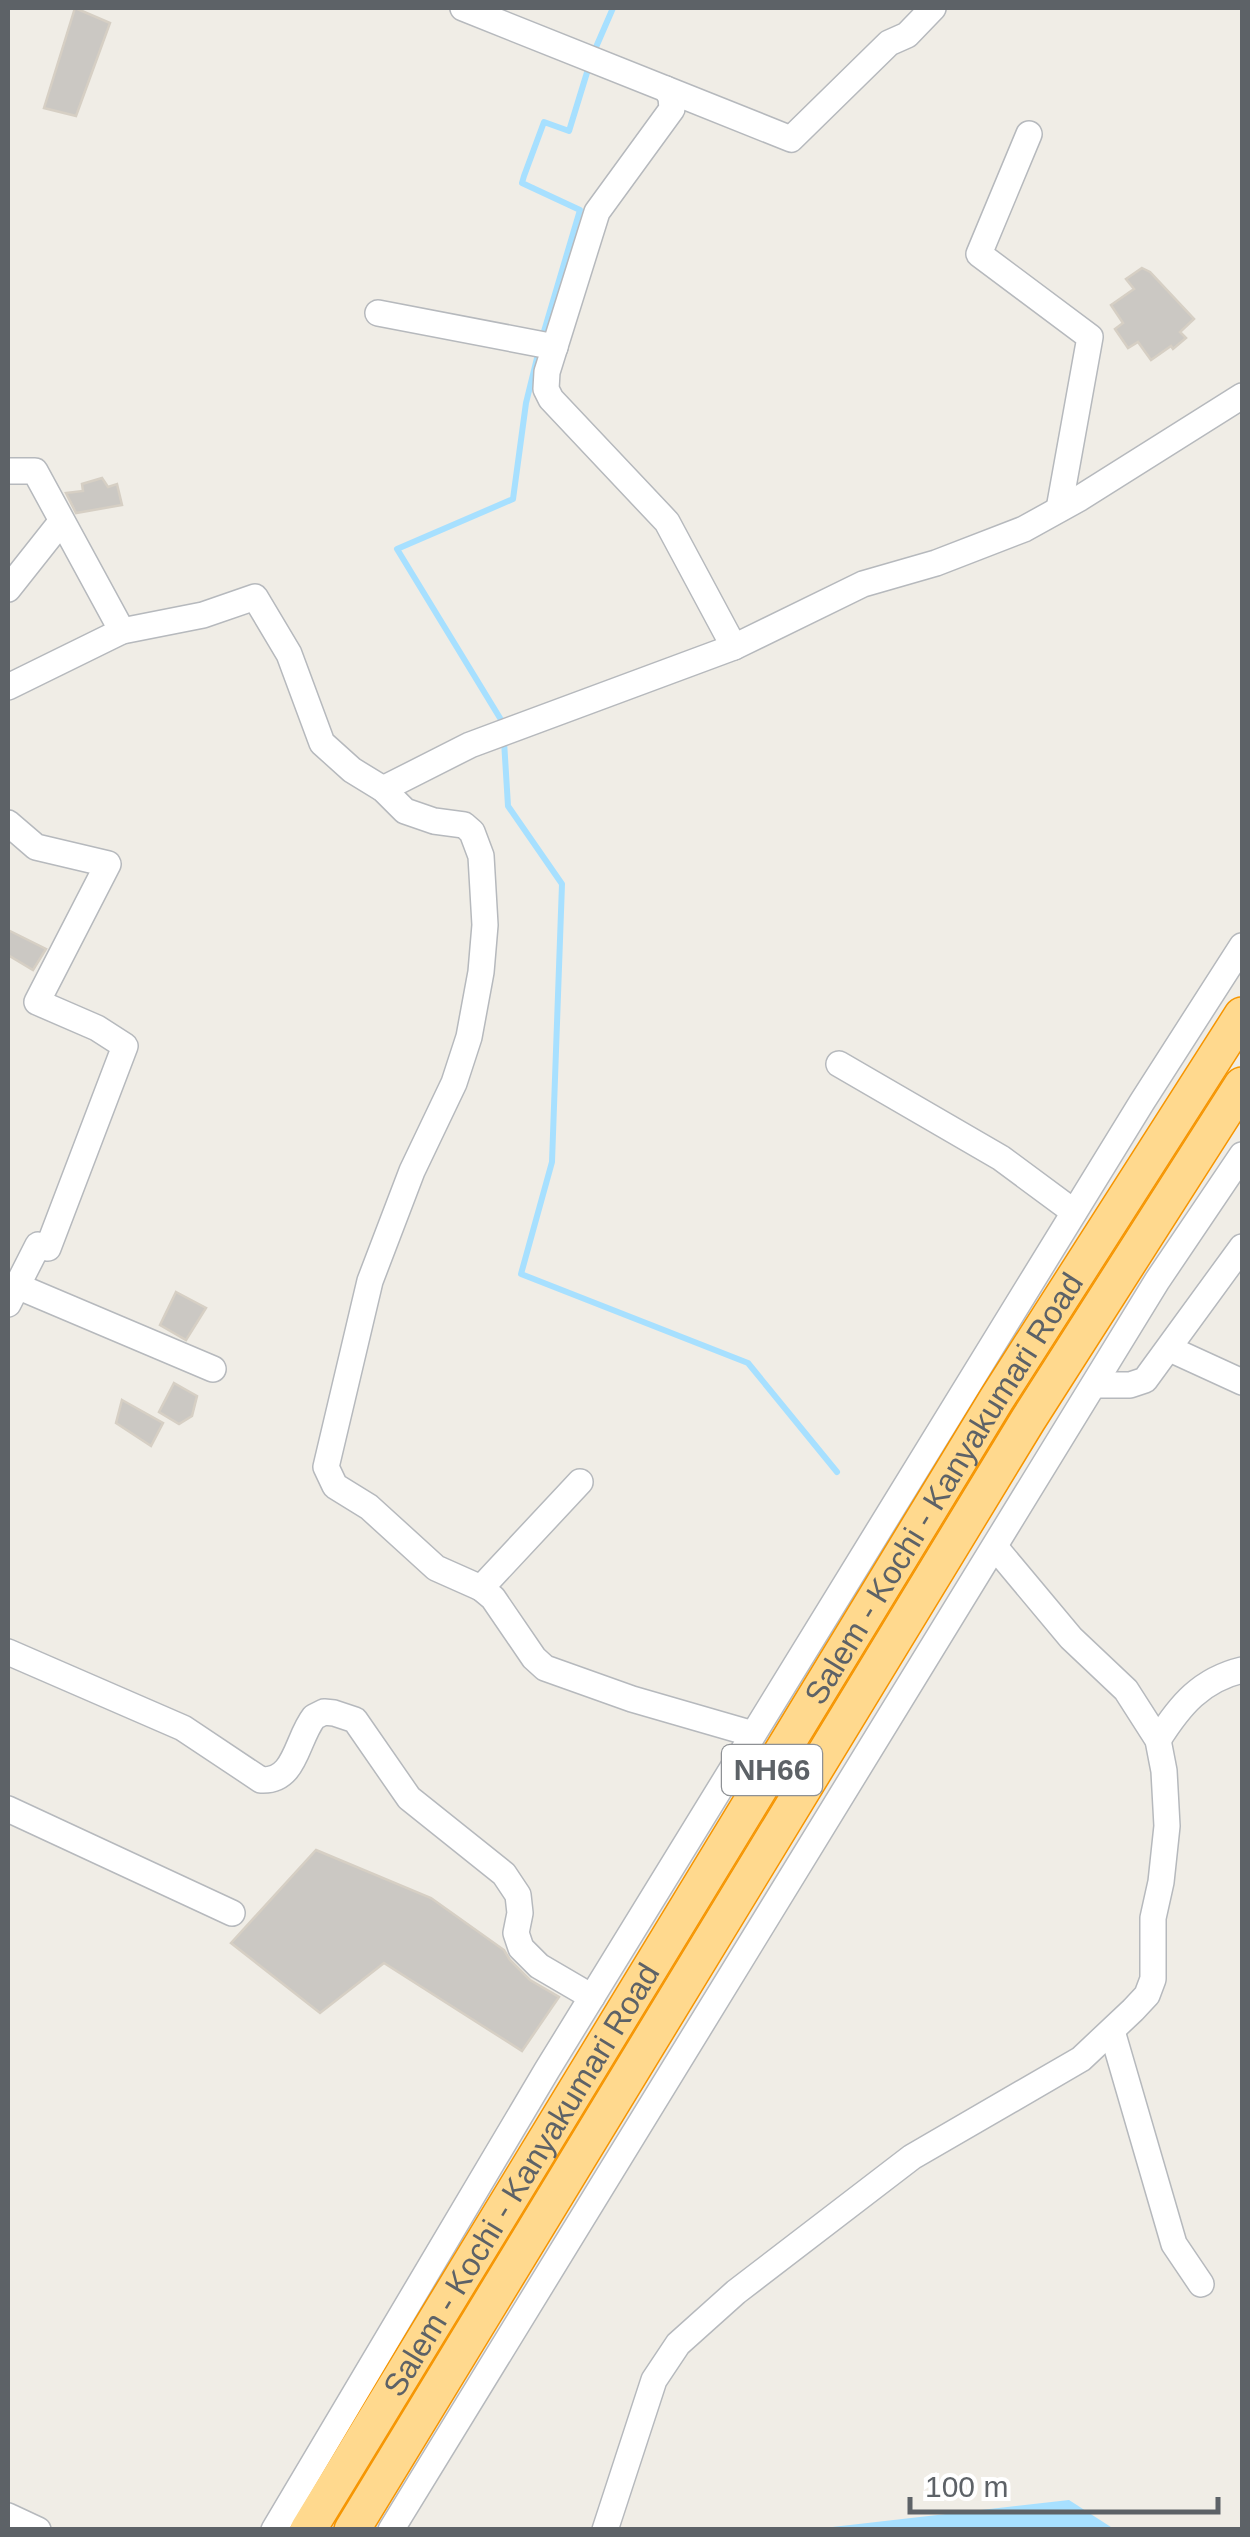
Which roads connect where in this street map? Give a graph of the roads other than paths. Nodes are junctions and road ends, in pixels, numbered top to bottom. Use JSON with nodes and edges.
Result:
{"nodes":[{"id":1,"x":462,"y":8,"type":"edge"},
{"id":2,"x":933,"y":8,"type":"edge"},
{"id":3,"x":666,"y":89,"type":"junction"},
{"id":4,"x":1029,"y":134,"type":"dead end"},
{"id":5,"x":378,"y":314,"type":"dead end"},
{"id":6,"x":555,"y":347,"type":"junction"},
{"id":7,"x":1242,"y":396,"type":"edge"},
{"id":8,"x":8,"y":471,"type":"edge"},
{"id":9,"x":1059,"y":510,"type":"junction"},
{"id":10,"x":61,"y":522,"type":"junction"},
{"id":11,"x":8,"y":588,"type":"edge"},
{"id":12,"x":122,"y":631,"type":"junction"},
{"id":13,"x":734,"y":647,"type":"junction"},
{"id":14,"x":8,"y":686,"type":"edge"},
{"id":15,"x":383,"y":788,"type":"junction"},
{"id":16,"x":8,"y":824,"type":"edge"},
{"id":17,"x":1242,"y":946,"type":"edge"},
{"id":18,"x":1242,"y":1015,"type":"edge"},
{"id":19,"x":839,"y":1064,"type":"dead end"},
{"id":20,"x":1242,"y":1085,"type":"edge"},
{"id":21,"x":1242,"y":1155,"type":"edge"},
{"id":22,"x":1074,"y":1212,"type":"junction"},
{"id":23,"x":1242,"y":1247,"type":"edge"},
{"id":24,"x":12,"y":1295,"type":"edge"},
{"id":25,"x":1170,"y":1348,"type":"junction"},
{"id":26,"x":213,"y":1369,"type":"dead end"},
{"id":27,"x":1242,"y":1382,"type":"edge"},
{"id":28,"x":1094,"y":1385,"type":"junction"},
{"id":29,"x":580,"y":1482,"type":"dead end"},
{"id":30,"x":995,"y":1546,"type":"junction"},
{"id":31,"x":480,"y":1588,"type":"junction"},
{"id":32,"x":8,"y":1652,"type":"edge"},
{"id":33,"x":1242,"y":1670,"type":"edge"},
{"id":34,"x":753,"y":1734,"type":"junction"},
{"id":35,"x":1158,"y":1740,"type":"junction"},
{"id":36,"x":8,"y":1809,"type":"edge"},
{"id":37,"x":232,"y":1914,"type":"dead end"},
{"id":38,"x":592,"y":1997,"type":"junction"},
{"id":39,"x":1112,"y":2030,"type":"junction"},
{"id":40,"x":1201,"y":2284,"type":"dead end"},
{"id":41,"x":8,"y":2516,"type":"edge"},
{"id":42,"x":38,"y":2530,"type":"edge"},
{"id":43,"x":274,"y":2530,"type":"edge"},
{"id":44,"x":308,"y":2530,"type":"edge"},
{"id":45,"x":352,"y":2530,"type":"edge"},
{"id":46,"x":391,"y":2530,"type":"edge"},
{"id":47,"x":605,"y":2530,"type":"edge"}],
"edges":[{"from":1,"to":3,"type":"street"},
{"from":2,"to":3,"type":"street"},
{"from":3,"to":6,"type":"street"},
{"from":4,"to":9,"type":"street"},
{"from":5,"to":6,"type":"street"},
{"from":6,"to":13,"type":"street"},
{"from":7,"to":9,"type":"street"},
{"from":8,"to":10,"type":"street"},
{"from":9,"to":13,"type":"street"},
{"from":10,"to":11,"type":"street"},
{"from":10,"to":12,"type":"street"},
{"from":12,"to":14,"type":"street"},
{"from":12,"to":15,"type":"street"},
{"from":13,"to":15,"type":"street"},
{"from":15,"to":31,"type":"street"},
{"from":16,"to":24,"type":"street"},
{"from":17,"to":22,"type":"street"},
{"from":18,"to":44,"type":"highway","name":"Salem - Kochi - Kanyakumari Road","number":"NH66"},
{"from":19,"to":22,"type":"street"},
{"from":20,"to":45,"type":"highway","name":"Salem - Kochi - Kanyakumari Road","number":"NH66"},
{"from":21,"to":28,"type":"street"},
{"from":22,"to":34,"type":"street"},
{"from":23,"to":25,"type":"street"},
{"from":24,"to":26,"type":"street"},
{"from":25,"to":27,"type":"street"},
{"from":25,"to":28,"type":"street"},
{"from":28,"to":30,"type":"street"},
{"from":29,"to":31,"type":"street"},
{"from":30,"to":35,"type":"street"},
{"from":30,"to":46,"type":"street"},
{"from":31,"to":34,"type":"street"},
{"from":32,"to":38,"type":"street"},
{"from":33,"to":35,"type":"street"},
{"from":34,"to":38,"type":"street"},
{"from":35,"to":39,"type":"street"},
{"from":36,"to":37,"type":"street"},
{"from":38,"to":43,"type":"street"},
{"from":39,"to":40,"type":"street"},
{"from":39,"to":47,"type":"street"},
{"from":41,"to":42,"type":"street"}]}
